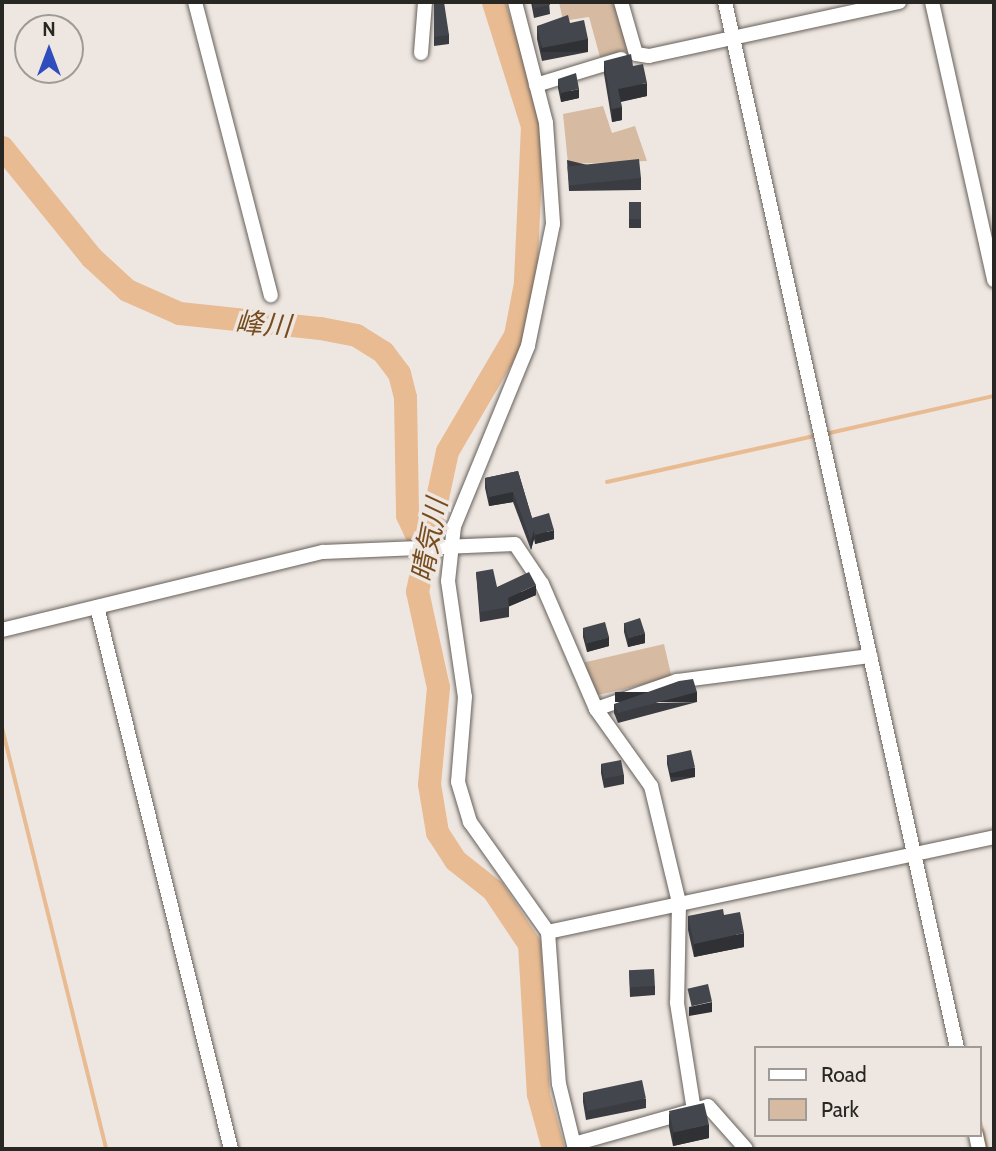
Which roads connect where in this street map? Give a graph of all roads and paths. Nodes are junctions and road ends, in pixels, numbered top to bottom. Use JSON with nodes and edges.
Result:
{"nodes":[{"id":1,"x":195,"y":2,"type":"edge"},
{"id":2,"x":425,"y":2,"type":"edge"},
{"id":3,"x":515,"y":2,"type":"edge"},
{"id":4,"x":621,"y":2,"type":"edge"},
{"id":5,"x":725,"y":2,"type":"edge"},
{"id":6,"x":899,"y":2,"type":"edge"},
{"id":7,"x":932,"y":2,"type":"edge"},
{"id":8,"x":734,"y":39,"type":"junction"},
{"id":9,"x":421,"y":53,"type":"dead end"},
{"id":10,"x":636,"y":54,"type":"junction"},
{"id":11,"x":536,"y":85,"type":"junction"},
{"id":12,"x":994,"y":280,"type":"edge"},
{"id":13,"x":271,"y":295,"type":"dead end"},
{"id":14,"x":448,"y":547,"type":"junction"},
{"id":15,"x":97,"y":607,"type":"junction"},
{"id":16,"x":2,"y":630,"type":"edge"},
{"id":17,"x":870,"y":656,"type":"junction"},
{"id":18,"x":596,"y":709,"type":"junction"},
{"id":19,"x":994,"y":838,"type":"edge"},
{"id":20,"x":914,"y":856,"type":"junction"},
{"id":21,"x":679,"y":903,"type":"junction"},
{"id":22,"x":548,"y":932,"type":"junction"},
{"id":23,"x":957,"y":1046,"type":"edge"},
{"id":24,"x":694,"y":1110,"type":"junction"},
{"id":25,"x":575,"y":1146,"type":"edge"},
{"id":26,"x":232,"y":1149,"type":"edge"},
{"id":27,"x":746,"y":1149,"type":"edge"}],
"edges":[{"from":1,"to":13,"type":"street"},
{"from":2,"to":9,"type":"street"},
{"from":3,"to":11,"type":"street"},
{"from":4,"to":10,"type":"street"},
{"from":5,"to":8,"type":"street"},
{"from":6,"to":8,"type":"street"},
{"from":7,"to":12,"type":"street"},
{"from":8,"to":10,"type":"street"},
{"from":8,"to":17,"type":"street"},
{"from":10,"to":11,"type":"street"},
{"from":11,"to":14,"type":"street"},
{"from":14,"to":15,"type":"street"},
{"from":14,"to":18,"type":"street"},
{"from":14,"to":22,"type":"street"},
{"from":15,"to":16,"type":"street"},
{"from":15,"to":26,"type":"street"},
{"from":17,"to":18,"type":"street"},
{"from":17,"to":20,"type":"street"},
{"from":18,"to":21,"type":"street"},
{"from":19,"to":20,"type":"street"},
{"from":20,"to":21,"type":"street"},
{"from":20,"to":23,"type":"street"},
{"from":21,"to":22,"type":"street"},
{"from":21,"to":24,"type":"street"},
{"from":22,"to":25,"type":"street"},
{"from":24,"to":25,"type":"street"},
{"from":24,"to":27,"type":"street"}]}
